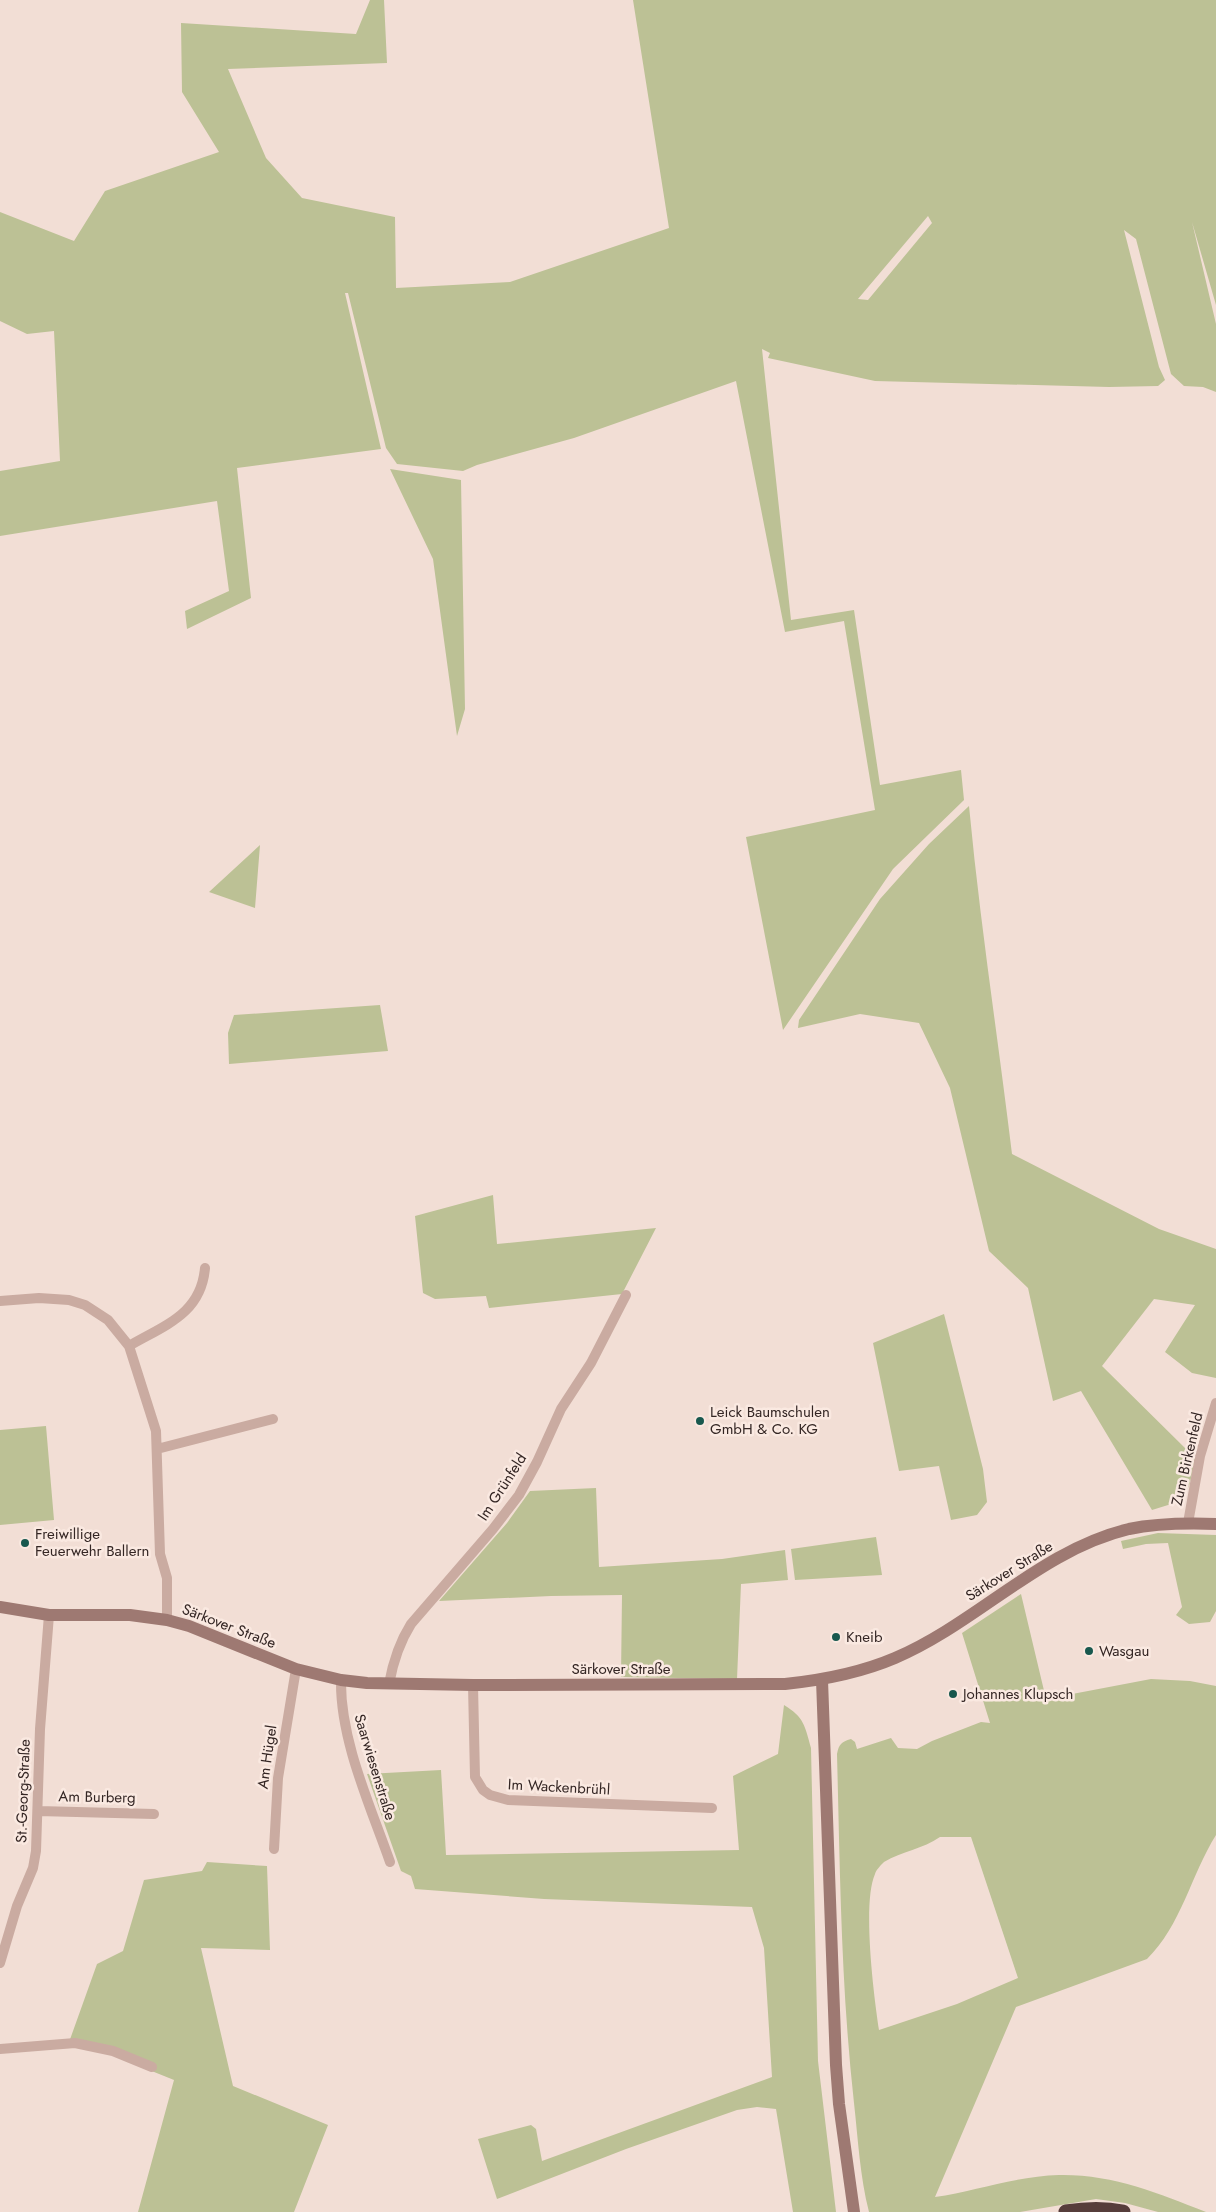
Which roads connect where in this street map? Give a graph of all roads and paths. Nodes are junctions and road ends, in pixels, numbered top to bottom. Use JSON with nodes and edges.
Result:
{"nodes":[{"id":1,"x":205,"y":1268,"type":"dead end"},
{"id":2,"x":626,"y":1295,"type":"dead end"},
{"id":3,"x":0,"y":1300,"type":"edge"},
{"id":4,"x":129,"y":1346,"type":"junction"},
{"id":5,"x":1216,"y":1403,"type":"edge"},
{"id":6,"x":272,"y":1418,"type":"dead end"},
{"id":7,"x":157,"y":1449,"type":"junction"},
{"id":8,"x":1188,"y":1523,"type":"junction"},
{"id":9,"x":1216,"y":1524,"type":"edge"},
{"id":10,"x":0,"y":1607,"type":"edge"},
{"id":11,"x":49,"y":1615,"type":"junction"},
{"id":12,"x":167,"y":1620,"type":"junction"},
{"id":13,"x":296,"y":1669,"type":"junction"},
{"id":14,"x":340,"y":1680,"type":"junction"},
{"id":15,"x":822,"y":1680,"type":"junction"},
{"id":16,"x":389,"y":1684,"type":"junction"},
{"id":17,"x":473,"y":1686,"type":"junction"},
{"id":18,"x":712,"y":1808,"type":"dead end"},
{"id":19,"x":38,"y":1811,"type":"junction"},
{"id":20,"x":154,"y":1814,"type":"dead end"},
{"id":21,"x":274,"y":1849,"type":"dead end"},
{"id":22,"x":390,"y":1862,"type":"dead end"},
{"id":23,"x":0,"y":1963,"type":"edge"},
{"id":24,"x":0,"y":2049,"type":"edge"},
{"id":25,"x":152,"y":2067,"type":"dead end"},
{"id":26,"x":854,"y":2212,"type":"edge"},
{"id":27,"x":1066,"y":2212,"type":"edge"},
{"id":28,"x":1123,"y":2212,"type":"edge"}],
"edges":[{"from":1,"to":4,"type":"street"},
{"from":2,"to":16,"type":"street","name":"Im Grünfeld"},
{"from":3,"to":4,"type":"street"},
{"from":4,"to":7,"type":"street"},
{"from":5,"to":8,"type":"street","name":"Zum Birkenfeld"},
{"from":6,"to":7,"type":"street"},
{"from":7,"to":12,"type":"street"},
{"from":8,"to":9,"type":"main road","name":"Särkover Straße"},
{"from":8,"to":15,"type":"main road","name":"Särkover Straße"},
{"from":10,"to":11,"type":"main road","name":"Särkover Straße"},
{"from":11,"to":12,"type":"main road","name":"Särkover Straße"},
{"from":11,"to":19,"type":"street","name":"St.-Georg-Straße"},
{"from":12,"to":13,"type":"main road","name":"Särkover Straße"},
{"from":13,"to":14,"type":"main road","name":"Särkover Straße"},
{"from":13,"to":21,"type":"street","name":"Am Hügel"},
{"from":14,"to":16,"type":"main road","name":"Särkover Straße"},
{"from":14,"to":22,"type":"street","name":"Saarwiesenstraße"},
{"from":15,"to":17,"type":"main road","name":"Särkover Straße"},
{"from":15,"to":26,"type":"main road"},
{"from":16,"to":17,"type":"main road","name":"Särkover Straße"},
{"from":17,"to":18,"type":"street","name":"Im Wackenbrühl"},
{"from":19,"to":20,"type":"street","name":"Am Burberg"},
{"from":19,"to":23,"type":"street","name":"St.-Georg-Straße"},
{"from":24,"to":25,"type":"street"},
{"from":27,"to":28,"type":"highway"}]}
